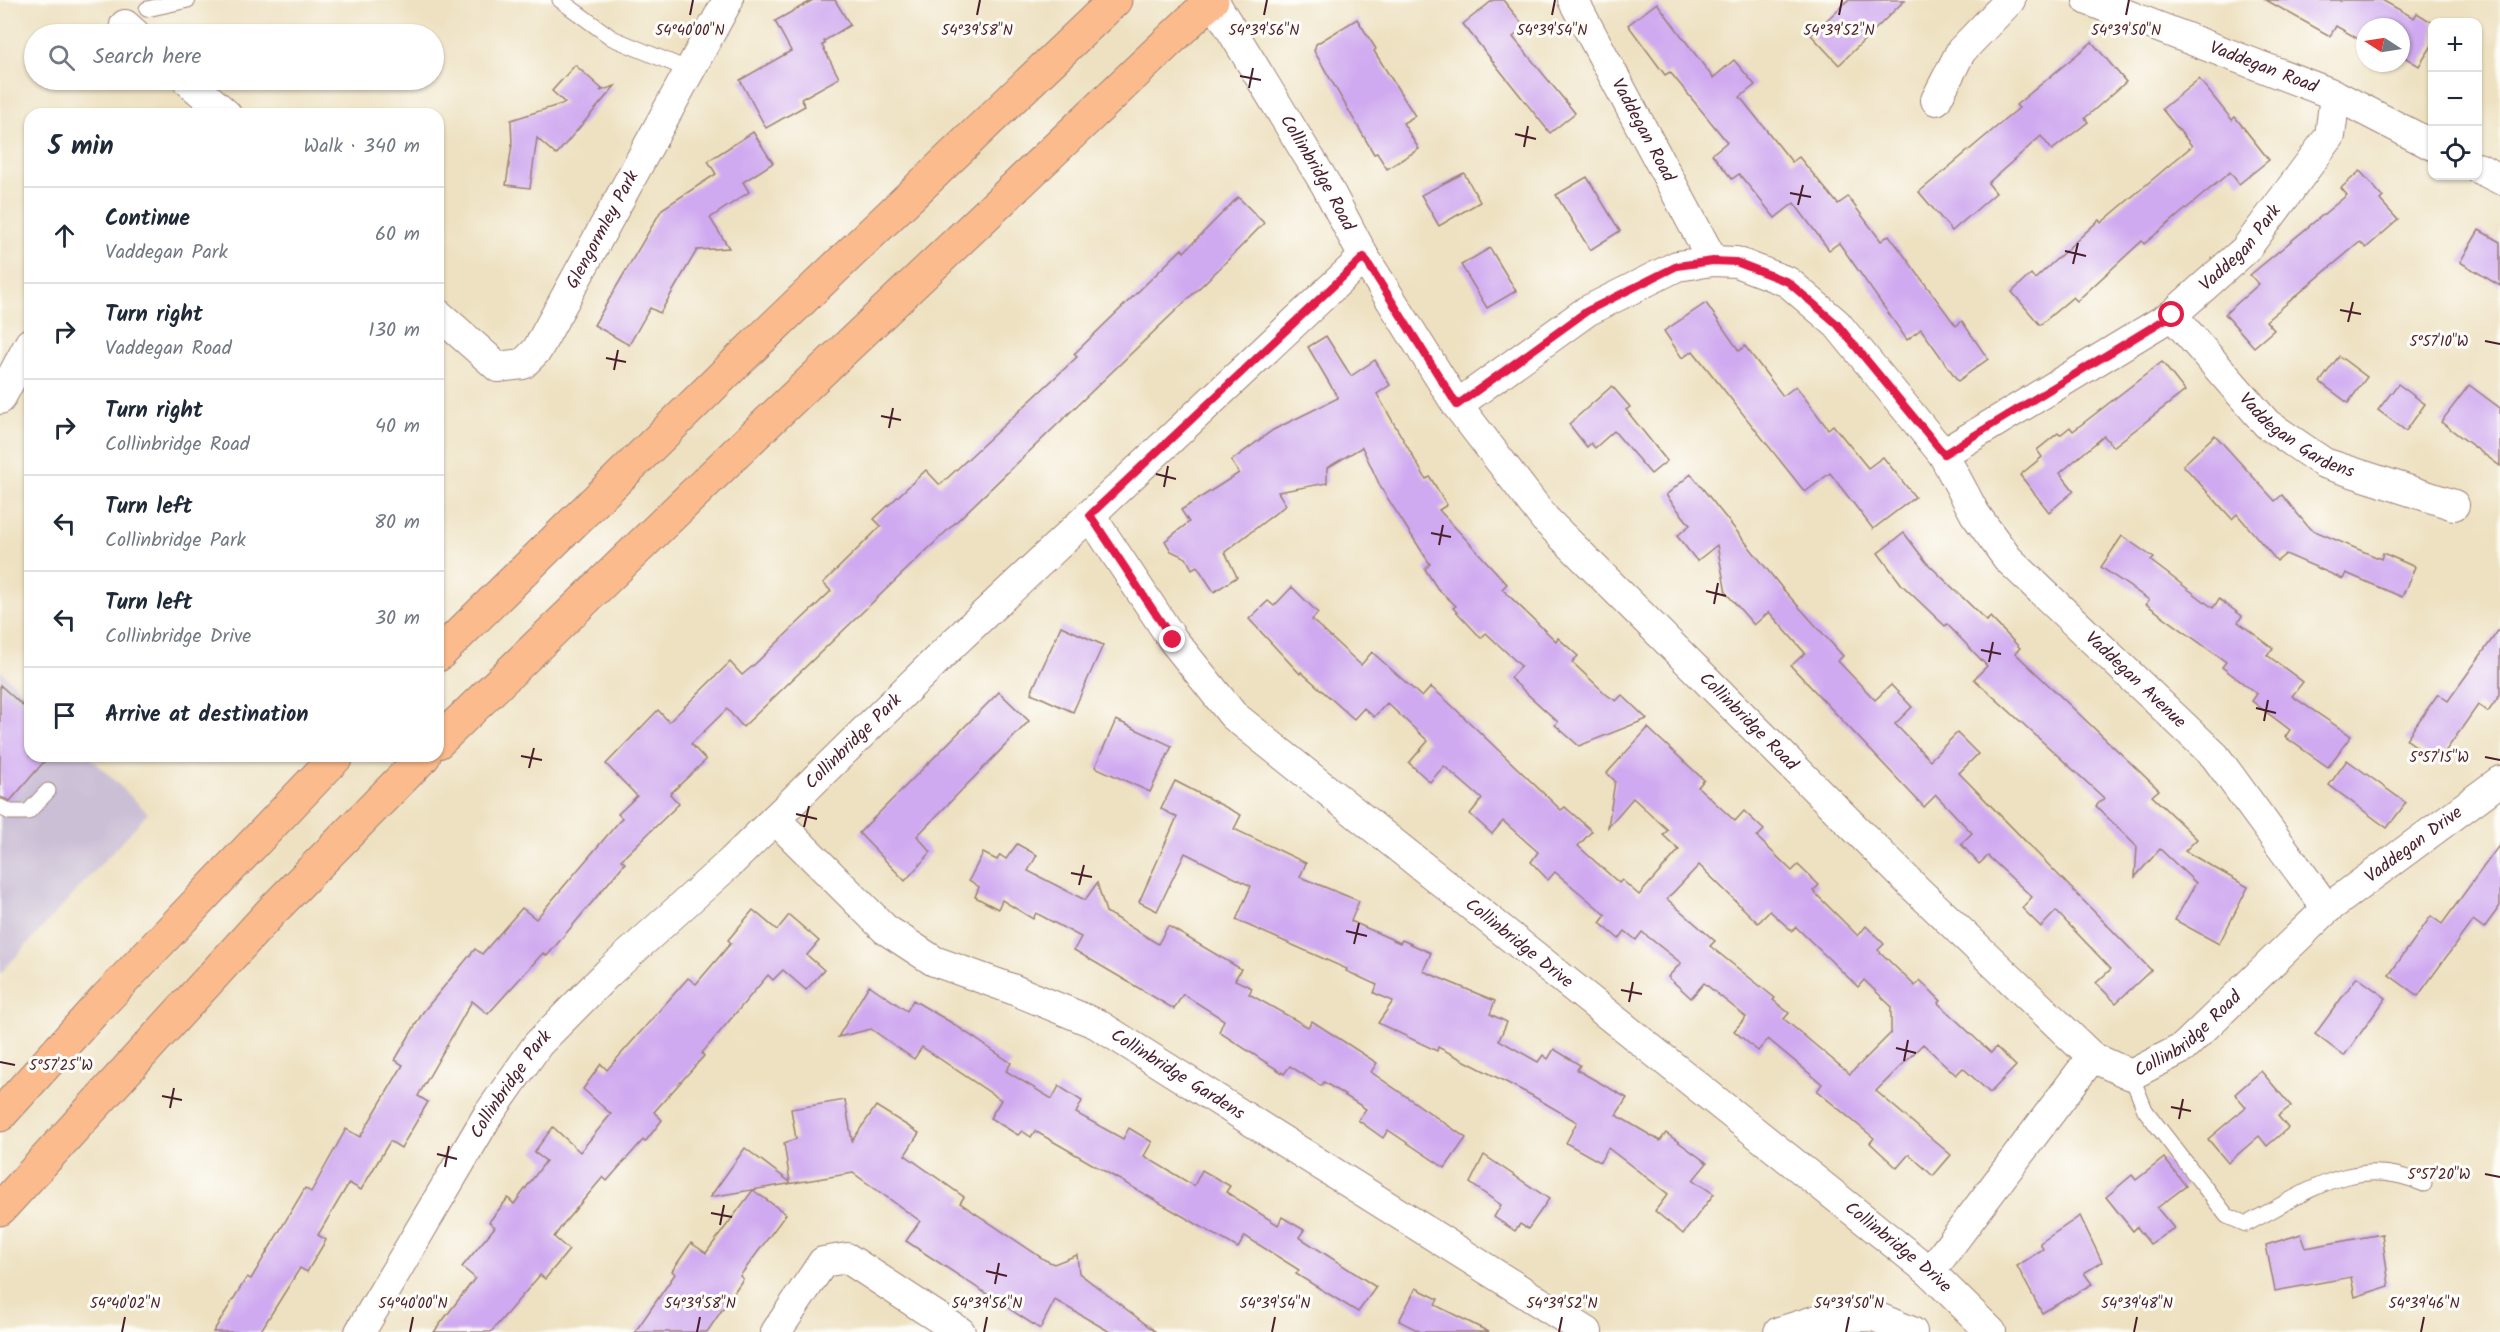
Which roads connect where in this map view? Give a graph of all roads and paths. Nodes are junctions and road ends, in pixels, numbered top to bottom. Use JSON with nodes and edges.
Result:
{"nodes":[{"id":1,"x":188,"y":0,"type":"edge"},
{"id":2,"x":560,"y":0,"type":"edge"},
{"id":3,"x":728,"y":0,"type":"edge"},
{"id":4,"x":1115,"y":0,"type":"edge"},
{"id":5,"x":1212,"y":0,"type":"edge"},
{"id":6,"x":1573,"y":0,"type":"edge"},
{"id":7,"x":2010,"y":0,"type":"edge"},
{"id":8,"x":2088,"y":0,"type":"edge"},
{"id":9,"x":136,"y":23,"type":"edge"},
{"id":10,"x":689,"y":70,"type":"junction"},
{"id":11,"x":198,"y":90,"type":"edge"},
{"id":12,"x":2335,"y":95,"type":"junction"},
{"id":13,"x":1936,"y":100,"type":"dead end"},
{"id":14,"x":219,"y":108,"type":"edge"},
{"id":15,"x":2428,"y":142,"type":"edge"},
{"id":16,"x":2482,"y":170,"type":"edge"},
{"id":17,"x":2500,"y":179,"type":"edge"},
{"id":18,"x":1364,"y":257,"type":"junction"},
{"id":19,"x":1713,"y":261,"type":"junction"},
{"id":20,"x":2172,"y":315,"type":"junction"},
{"id":21,"x":444,"y":319,"type":"edge"},
{"id":22,"x":24,"y":349,"type":"edge"},
{"id":23,"x":7,"y":366,"type":"edge"},
{"id":24,"x":0,"y":399,"type":"edge"},
{"id":25,"x":1457,"y":405,"type":"junction"},
{"id":26,"x":1944,"y":454,"type":"junction"},
{"id":27,"x":2454,"y":505,"type":"dead end"},
{"id":28,"x":1090,"y":515,"type":"junction"},
{"id":29,"x":444,"y":649,"type":"edge"},
{"id":30,"x":444,"y":736,"type":"edge"},
{"id":31,"x":331,"y":762,"type":"edge"},
{"id":32,"x":418,"y":762,"type":"edge"},
{"id":33,"x":2500,"y":781,"type":"edge"},
{"id":34,"x":48,"y":791,"type":"dead end"},
{"id":35,"x":0,"y":807,"type":"edge"},
{"id":36,"x":776,"y":819,"type":"junction"},
{"id":37,"x":2327,"y":909,"type":"junction"},
{"id":38,"x":2092,"y":1057,"type":"junction"},
{"id":39,"x":2131,"y":1075,"type":"junction"},
{"id":40,"x":0,"y":1115,"type":"edge"},
{"id":41,"x":2424,"y":1184,"type":"dead end"},
{"id":42,"x":0,"y":1209,"type":"edge"},
{"id":43,"x":1930,"y":1272,"type":"junction"},
{"id":44,"x":360,"y":1332,"type":"edge"},
{"id":45,"x":776,"y":1332,"type":"edge"},
{"id":46,"x":960,"y":1332,"type":"edge"},
{"id":47,"x":1587,"y":1332,"type":"edge"},
{"id":48,"x":1779,"y":1332,"type":"edge"},
{"id":49,"x":1912,"y":1332,"type":"edge"},
{"id":50,"x":1990,"y":1332,"type":"edge"}],
"edges":[{"from":1,"to":9,"type":"lane"},
{"from":2,"to":10,"type":"lane"},
{"from":3,"to":10,"type":"street","name":"Glengormley Park"},
{"from":4,"to":29,"type":"highway"},
{"from":5,"to":18,"type":"street","name":"Collinbridge Road"},
{"from":5,"to":30,"type":"highway"},
{"from":6,"to":19,"type":"street","name":"Vaddegan Road"},
{"from":7,"to":13,"type":"street"},
{"from":8,"to":12,"type":"street","name":"Vaddegan Road"},
{"from":10,"to":21,"type":"street","name":"Glengormley Park"},
{"from":11,"to":14,"type":"street"},
{"from":12,"to":15,"type":"street","name":"Vaddegan Road"},
{"from":12,"to":20,"type":"street","name":"Vaddegan Park"},
{"from":16,"to":17,"type":"street"},
{"from":18,"to":25,"type":"street","name":"Collinbridge Road"},
{"from":18,"to":28,"type":"street","name":"Collinbridge Park"},
{"from":19,"to":25,"type":"street"},
{"from":19,"to":26,"type":"street"},
{"from":20,"to":26,"type":"street","name":"Vaddegan Park"},
{"from":20,"to":27,"type":"street","name":"Vaddegan Gardens"},
{"from":22,"to":23,"type":"street"},
{"from":23,"to":24,"type":"street"},
{"from":25,"to":38,"type":"street","name":"Collinbridge Road"},
{"from":26,"to":37,"type":"street","name":"Vaddegan Avenue"},
{"from":28,"to":36,"type":"street","name":"Collinbridge Park"},
{"from":28,"to":43,"type":"street","name":"Collinbridge Drive"},
{"from":31,"to":40,"type":"highway"},
{"from":32,"to":42,"type":"highway"},
{"from":33,"to":37,"type":"street","name":"Vaddegan Drive"},
{"from":34,"to":35,"type":"lane"},
{"from":36,"to":44,"type":"street","name":"Collinbridge Park"},
{"from":36,"to":47,"type":"street","name":"Collinbridge Gardens"},
{"from":37,"to":39,"type":"street","name":"Collinbridge Road"},
{"from":38,"to":39,"type":"street","name":"Collinbridge Road"},
{"from":38,"to":43,"type":"street"},
{"from":39,"to":41,"type":"lane"},
{"from":43,"to":50,"type":"street","name":"Collinbridge Drive"},
{"from":45,"to":46,"type":"street"},
{"from":48,"to":49,"type":"street"}]}
